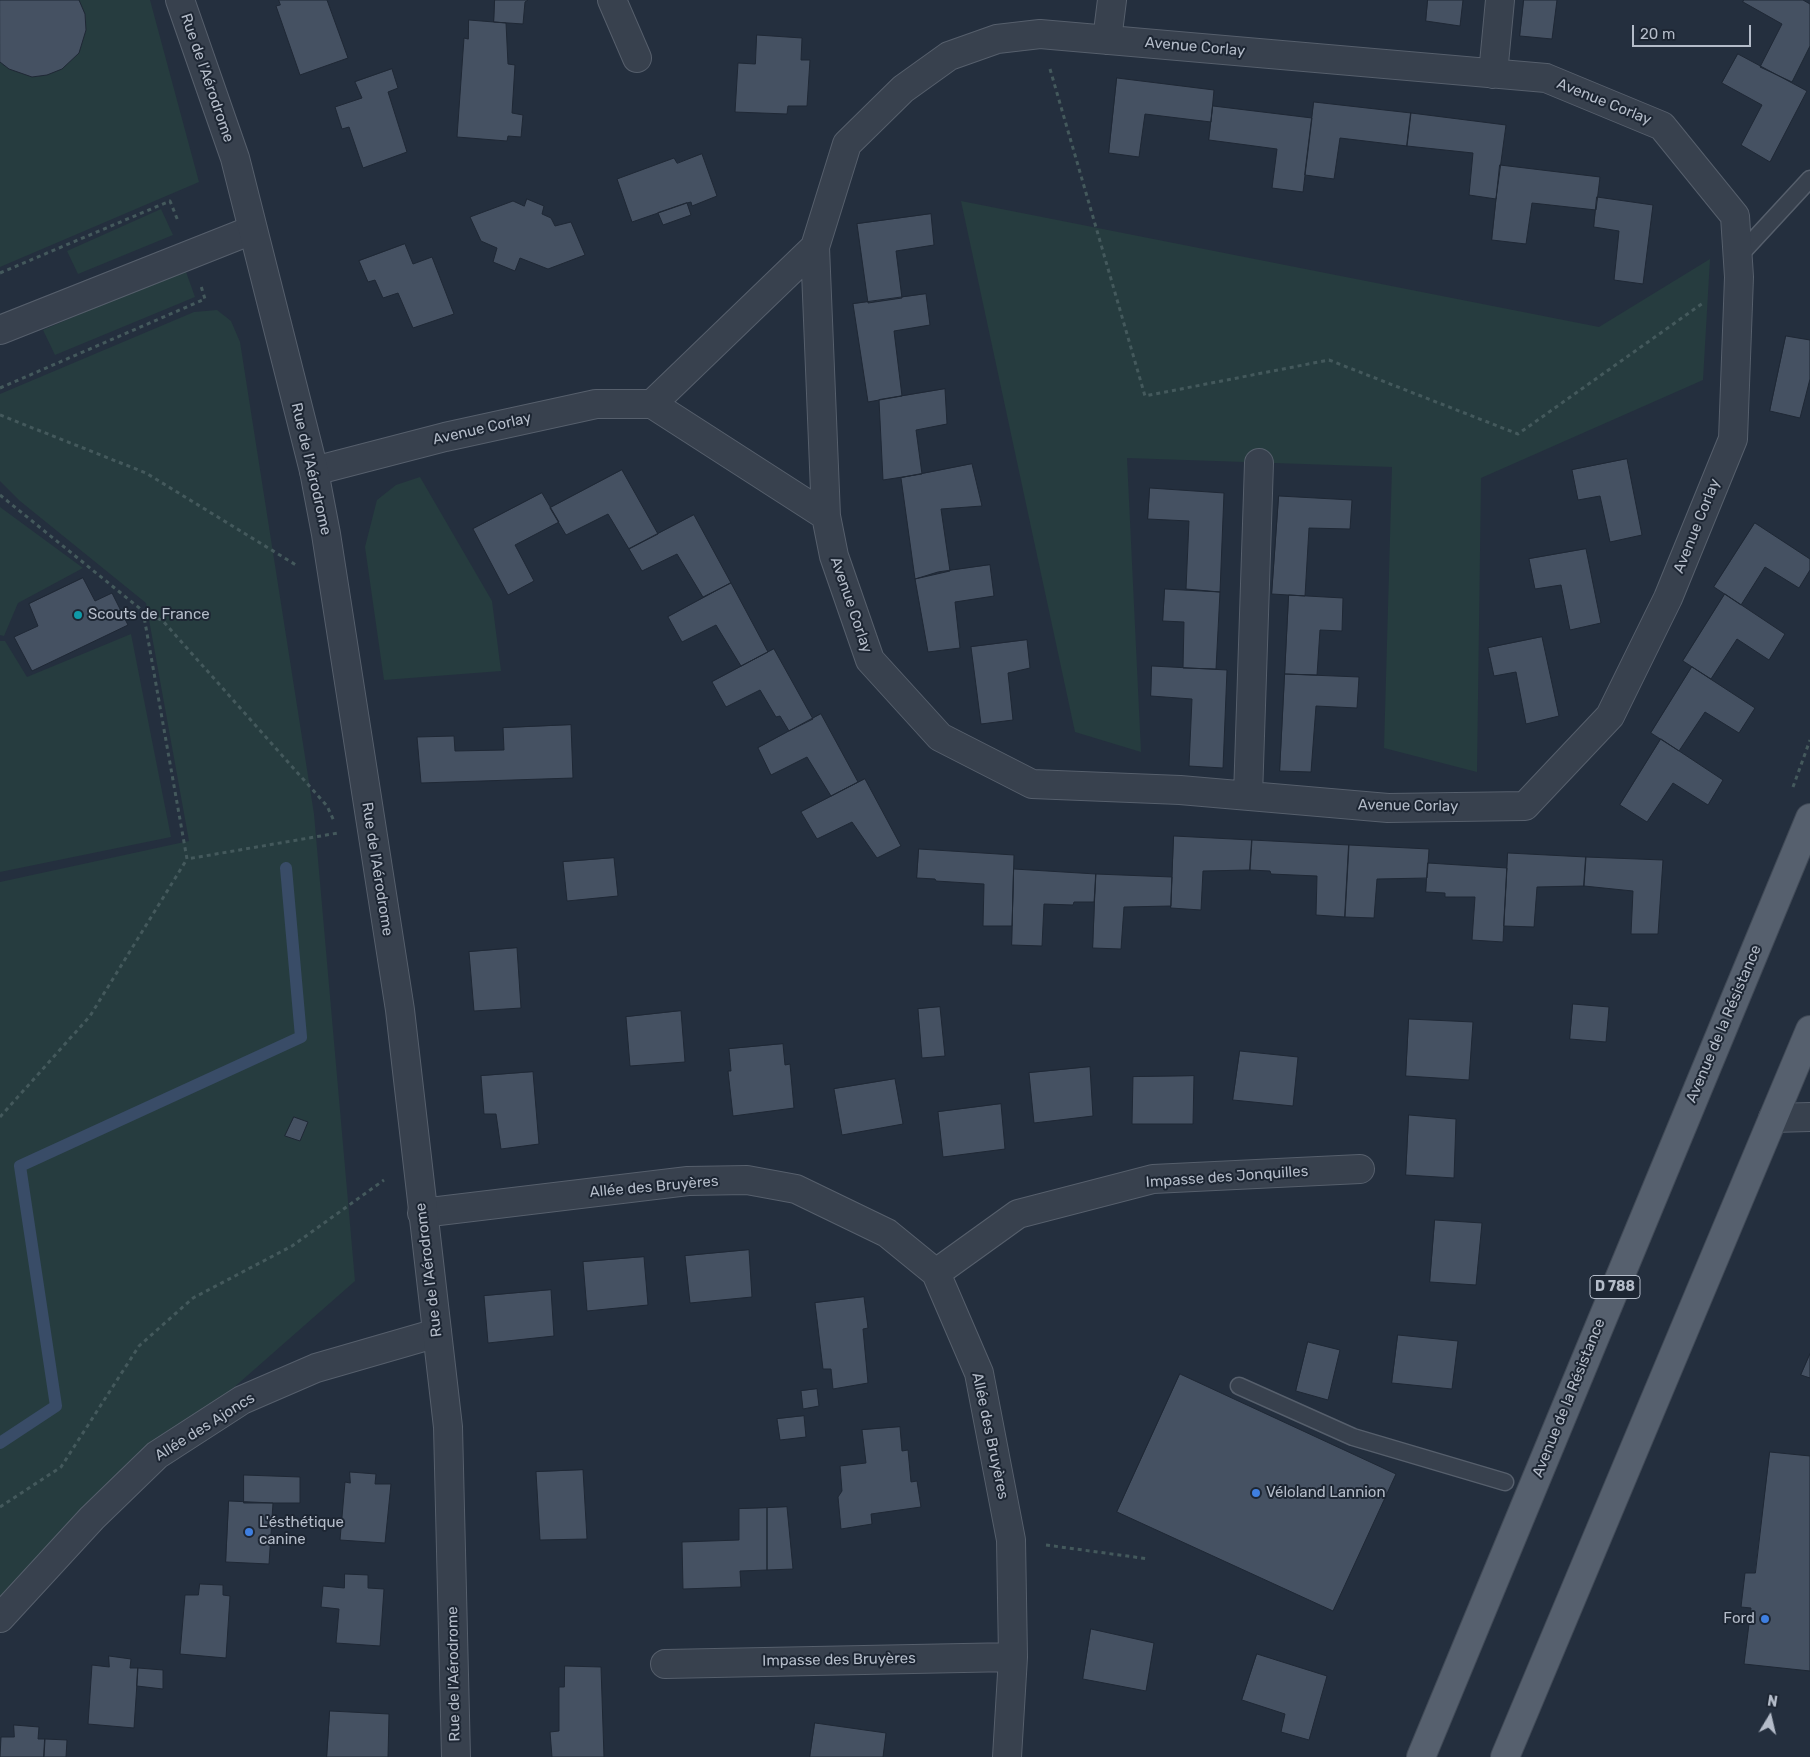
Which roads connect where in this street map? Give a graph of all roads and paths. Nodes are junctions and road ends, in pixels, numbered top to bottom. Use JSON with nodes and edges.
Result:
{"nodes":[{"id":1,"x":180,"y":0,"type":"edge"},
{"id":2,"x":612,"y":0,"type":"edge"},
{"id":3,"x":1112,"y":0,"type":"edge"},
{"id":4,"x":1500,"y":0,"type":"edge"},
{"id":5,"x":1040,"y":34,"type":"junction"},
{"id":6,"x":1107,"y":40,"type":"junction"},
{"id":7,"x":636,"y":58,"type":"dead end"},
{"id":8,"x":1493,"y":74,"type":"junction"},
{"id":9,"x":1810,"y":179,"type":"edge"},
{"id":10,"x":252,"y":230,"type":"junction"},
{"id":11,"x":815,"y":247,"type":"junction"},
{"id":12,"x":1738,"y":268,"type":"junction"},
{"id":13,"x":0,"y":330,"type":"edge"},
{"id":14,"x":652,"y":404,"type":"junction"},
{"id":15,"x":0,"y":415,"type":"edge"},
{"id":16,"x":1259,"y":462,"type":"dead end"},
{"id":17,"x":314,"y":471,"type":"junction"},
{"id":18,"x":0,"y":495,"type":"edge"},
{"id":19,"x":826,"y":516,"type":"junction"},
{"id":20,"x":335,"y":588,"type":"junction"},
{"id":21,"x":143,"y":611,"type":"junction"},
{"id":22,"x":1248,"y":796,"type":"junction"},
{"id":23,"x":1810,"y":818,"type":"edge"},
{"id":24,"x":370,"y":827,"type":"junction"},
{"id":25,"x":338,"y":833,"type":"junction"},
{"id":26,"x":186,"y":859,"type":"junction"},
{"id":27,"x":1810,"y":1030,"type":"edge"},
{"id":28,"x":0,"y":1117,"type":"edge"},
{"id":29,"x":1810,"y":1117,"type":"edge"},
{"id":30,"x":1773,"y":1118,"type":"junction"},
{"id":31,"x":416,"y":1157,"type":"junction"},
{"id":32,"x":1360,"y":1169,"type":"dead end"},
{"id":33,"x":422,"y":1213,"type":"junction"},
{"id":34,"x":936,"y":1273,"type":"junction"},
{"id":35,"x":437,"y":1333,"type":"junction"},
{"id":36,"x":1239,"y":1386,"type":"dead end"},
{"id":37,"x":1505,"y":1482,"type":"dead end"},
{"id":38,"x":0,"y":1507,"type":"edge"},
{"id":39,"x":1011,"y":1540,"type":"junction"},
{"id":40,"x":1149,"y":1559,"type":"dead end"},
{"id":41,"x":0,"y":1618,"type":"edge"},
{"id":42,"x":1013,"y":1657,"type":"junction"},
{"id":43,"x":665,"y":1664,"type":"dead end"},
{"id":44,"x":456,"y":1757,"type":"edge"},
{"id":45,"x":1007,"y":1757,"type":"edge"},
{"id":46,"x":1422,"y":1757,"type":"edge"},
{"id":47,"x":1505,"y":1757,"type":"edge"}],
"edges":[{"from":1,"to":10,"type":"street","name":"Rue de l'Aérodrome"},
{"from":2,"to":7,"type":"street"},
{"from":3,"to":6,"type":"street"},
{"from":4,"to":8,"type":"street"},
{"from":5,"to":6,"type":"street","name":"Avenue Corlay"},
{"from":5,"to":11,"type":"street","name":"Avenue Corlay"},
{"from":5,"to":12,"type":"path"},
{"from":6,"to":8,"type":"street","name":"Avenue Corlay"},
{"from":8,"to":12,"type":"street","name":"Avenue Corlay"},
{"from":9,"to":12,"type":"lane"},
{"from":10,"to":13,"type":"street"},
{"from":10,"to":17,"type":"street","name":"Rue de l'Aérodrome"},
{"from":11,"to":14,"type":"street","name":"Avenue Corlay"},
{"from":11,"to":19,"type":"street","name":"Avenue Corlay"},
{"from":12,"to":22,"type":"street","name":"Avenue Corlay"},
{"from":14,"to":17,"type":"street","name":"Avenue Corlay"},
{"from":14,"to":19,"type":"street"},
{"from":15,"to":20,"type":"path"},
{"from":16,"to":22,"type":"street"},
{"from":17,"to":20,"type":"street","name":"Rue de l'Aérodrome"},
{"from":18,"to":21,"type":"path"},
{"from":19,"to":22,"type":"street","name":"Avenue Corlay"},
{"from":20,"to":24,"type":"street","name":"Rue de l'Aérodrome"},
{"from":21,"to":25,"type":"path"},
{"from":21,"to":26,"type":"path"},
{"from":23,"to":46,"type":"main road","name":"Avenue de la Résistance","number":"D 788"},
{"from":24,"to":25,"type":"path"},
{"from":24,"to":31,"type":"street","name":"Rue de l'Aérodrome"},
{"from":25,"to":26,"type":"path"},
{"from":26,"to":28,"type":"path"},
{"from":27,"to":30,"type":"main road"},
{"from":29,"to":30,"type":"street"},
{"from":30,"to":47,"type":"main road"},
{"from":31,"to":33,"type":"street","name":"Rue de l'Aérodrome"},
{"from":31,"to":38,"type":"path"},
{"from":32,"to":34,"type":"street","name":"Impasse des Jonquilles"},
{"from":33,"to":34,"type":"street","name":"Allée des Bruyères"},
{"from":33,"to":35,"type":"street","name":"Rue de l'Aérodrome"},
{"from":34,"to":39,"type":"street","name":"Allée des Bruyères"},
{"from":35,"to":41,"type":"street","name":"Allée des Ajoncs"},
{"from":35,"to":44,"type":"street","name":"Rue de l'Aérodrome"},
{"from":36,"to":37,"type":"lane"},
{"from":39,"to":40,"type":"path"},
{"from":39,"to":42,"type":"street","name":"Allée des Bruyères"},
{"from":42,"to":43,"type":"street","name":"Impasse des Bruyères"},
{"from":42,"to":45,"type":"street","name":"Allée des Bruyères"}]}
